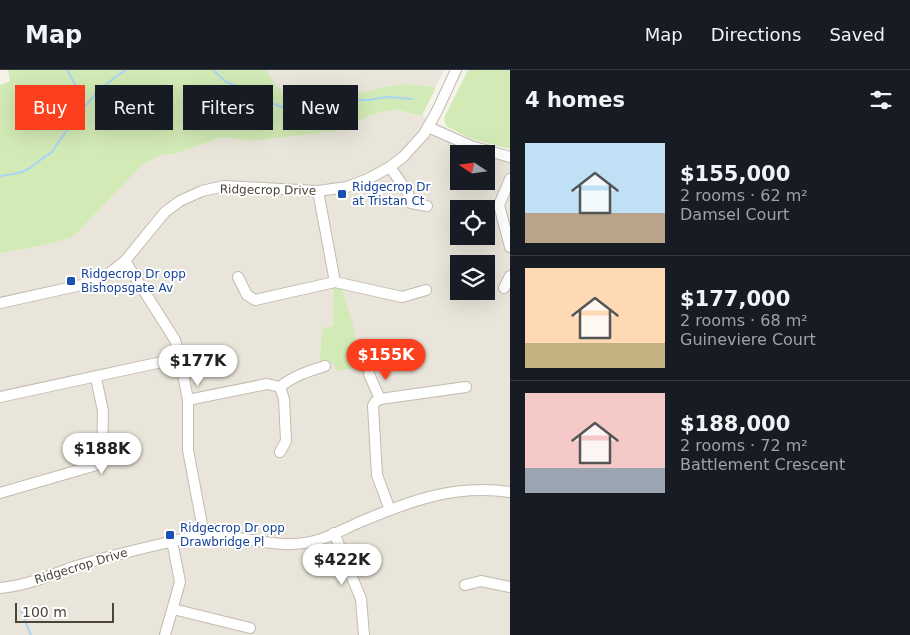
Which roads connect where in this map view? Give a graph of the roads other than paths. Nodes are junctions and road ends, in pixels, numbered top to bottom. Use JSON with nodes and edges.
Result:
{"nodes":[{"id":1,"x":456,"y":70,"type":"edge"},
{"id":2,"x":428,"y":127,"type":"junction"},
{"id":3,"x":510,"y":157,"type":"edge"},
{"id":4,"x":390,"y":167,"type":"junction"},
{"id":5,"x":510,"y":179,"type":"edge"},
{"id":6,"x":318,"y":191,"type":"junction"},
{"id":7,"x":427,"y":206,"type":"dead end"},
{"id":8,"x":510,"y":247,"type":"edge"},
{"id":9,"x":125,"y":261,"type":"junction"},
{"id":10,"x":510,"y":276,"type":"edge"},
{"id":11,"x":238,"y":277,"type":"dead end"},
{"id":12,"x":335,"y":282,"type":"junction"},
{"id":13,"x":504,"y":288,"type":"dead end"},
{"id":14,"x":426,"y":290,"type":"dead end"},
{"id":15,"x":0,"y":303,"type":"edge"},
{"id":16,"x":180,"y":358,"type":"junction"},
{"id":17,"x":325,"y":366,"type":"dead end"},
{"id":18,"x":369,"y":374,"type":"dead end"},
{"id":19,"x":96,"y":378,"type":"junction"},
{"id":20,"x":280,"y":387,"type":"junction"},
{"id":21,"x":466,"y":387,"type":"dead end"},
{"id":22,"x":0,"y":398,"type":"edge"},
{"id":23,"x":380,"y":399,"type":"junction"},
{"id":24,"x":188,"y":400,"type":"junction"},
{"id":25,"x":280,"y":452,"type":"dead end"},
{"id":26,"x":510,"y":492,"type":"edge"},
{"id":27,"x":0,"y":493,"type":"edge"},
{"id":28,"x":390,"y":510,"type":"junction"},
{"id":29,"x":334,"y":533,"type":"junction"},
{"id":30,"x":204,"y":535,"type":"junction"},
{"id":31,"x":172,"y":541,"type":"junction"},
{"id":32,"x":465,"y":585,"type":"dead end"},
{"id":33,"x":510,"y":587,"type":"edge"},
{"id":34,"x":0,"y":588,"type":"edge"},
{"id":35,"x":173,"y":609,"type":"junction"},
{"id":36,"x":250,"y":628,"type":"dead end"},
{"id":37,"x":165,"y":635,"type":"edge"},
{"id":38,"x":364,"y":635,"type":"edge"}],
"edges":[{"from":1,"to":2,"type":"street","name":"Ridgecrop Drive"},
{"from":2,"to":3,"type":"street"},
{"from":2,"to":4,"type":"street","name":"Ridgecrop Drive"},
{"from":4,"to":6,"type":"street","name":"Ridgecrop Drive"},
{"from":4,"to":7,"type":"street"},
{"from":5,"to":8,"type":"street"},
{"from":6,"to":9,"type":"street","name":"Ridgecrop Drive"},
{"from":6,"to":12,"type":"street"},
{"from":9,"to":15,"type":"street","name":"Ridgecrop Drive"},
{"from":9,"to":16,"type":"street"},
{"from":10,"to":13,"type":"street"},
{"from":11,"to":12,"type":"street"},
{"from":12,"to":14,"type":"street"},
{"from":16,"to":19,"type":"street"},
{"from":16,"to":24,"type":"street"},
{"from":17,"to":20,"type":"street"},
{"from":18,"to":23,"type":"street"},
{"from":19,"to":22,"type":"street"},
{"from":19,"to":27,"type":"street"},
{"from":20,"to":24,"type":"street"},
{"from":20,"to":25,"type":"street"},
{"from":21,"to":23,"type":"street"},
{"from":23,"to":28,"type":"street"},
{"from":24,"to":30,"type":"street"},
{"from":26,"to":28,"type":"street","name":"Ridgecrop Drive"},
{"from":28,"to":29,"type":"street","name":"Ridgecrop Drive"},
{"from":29,"to":30,"type":"street","name":"Ridgecrop Drive"},
{"from":29,"to":38,"type":"street"},
{"from":30,"to":31,"type":"street","name":"Ridgecrop Drive"},
{"from":31,"to":34,"type":"street","name":"Ridgecrop Drive"},
{"from":31,"to":35,"type":"street"},
{"from":32,"to":33,"type":"street"},
{"from":35,"to":36,"type":"street"},
{"from":35,"to":37,"type":"street"}]}
